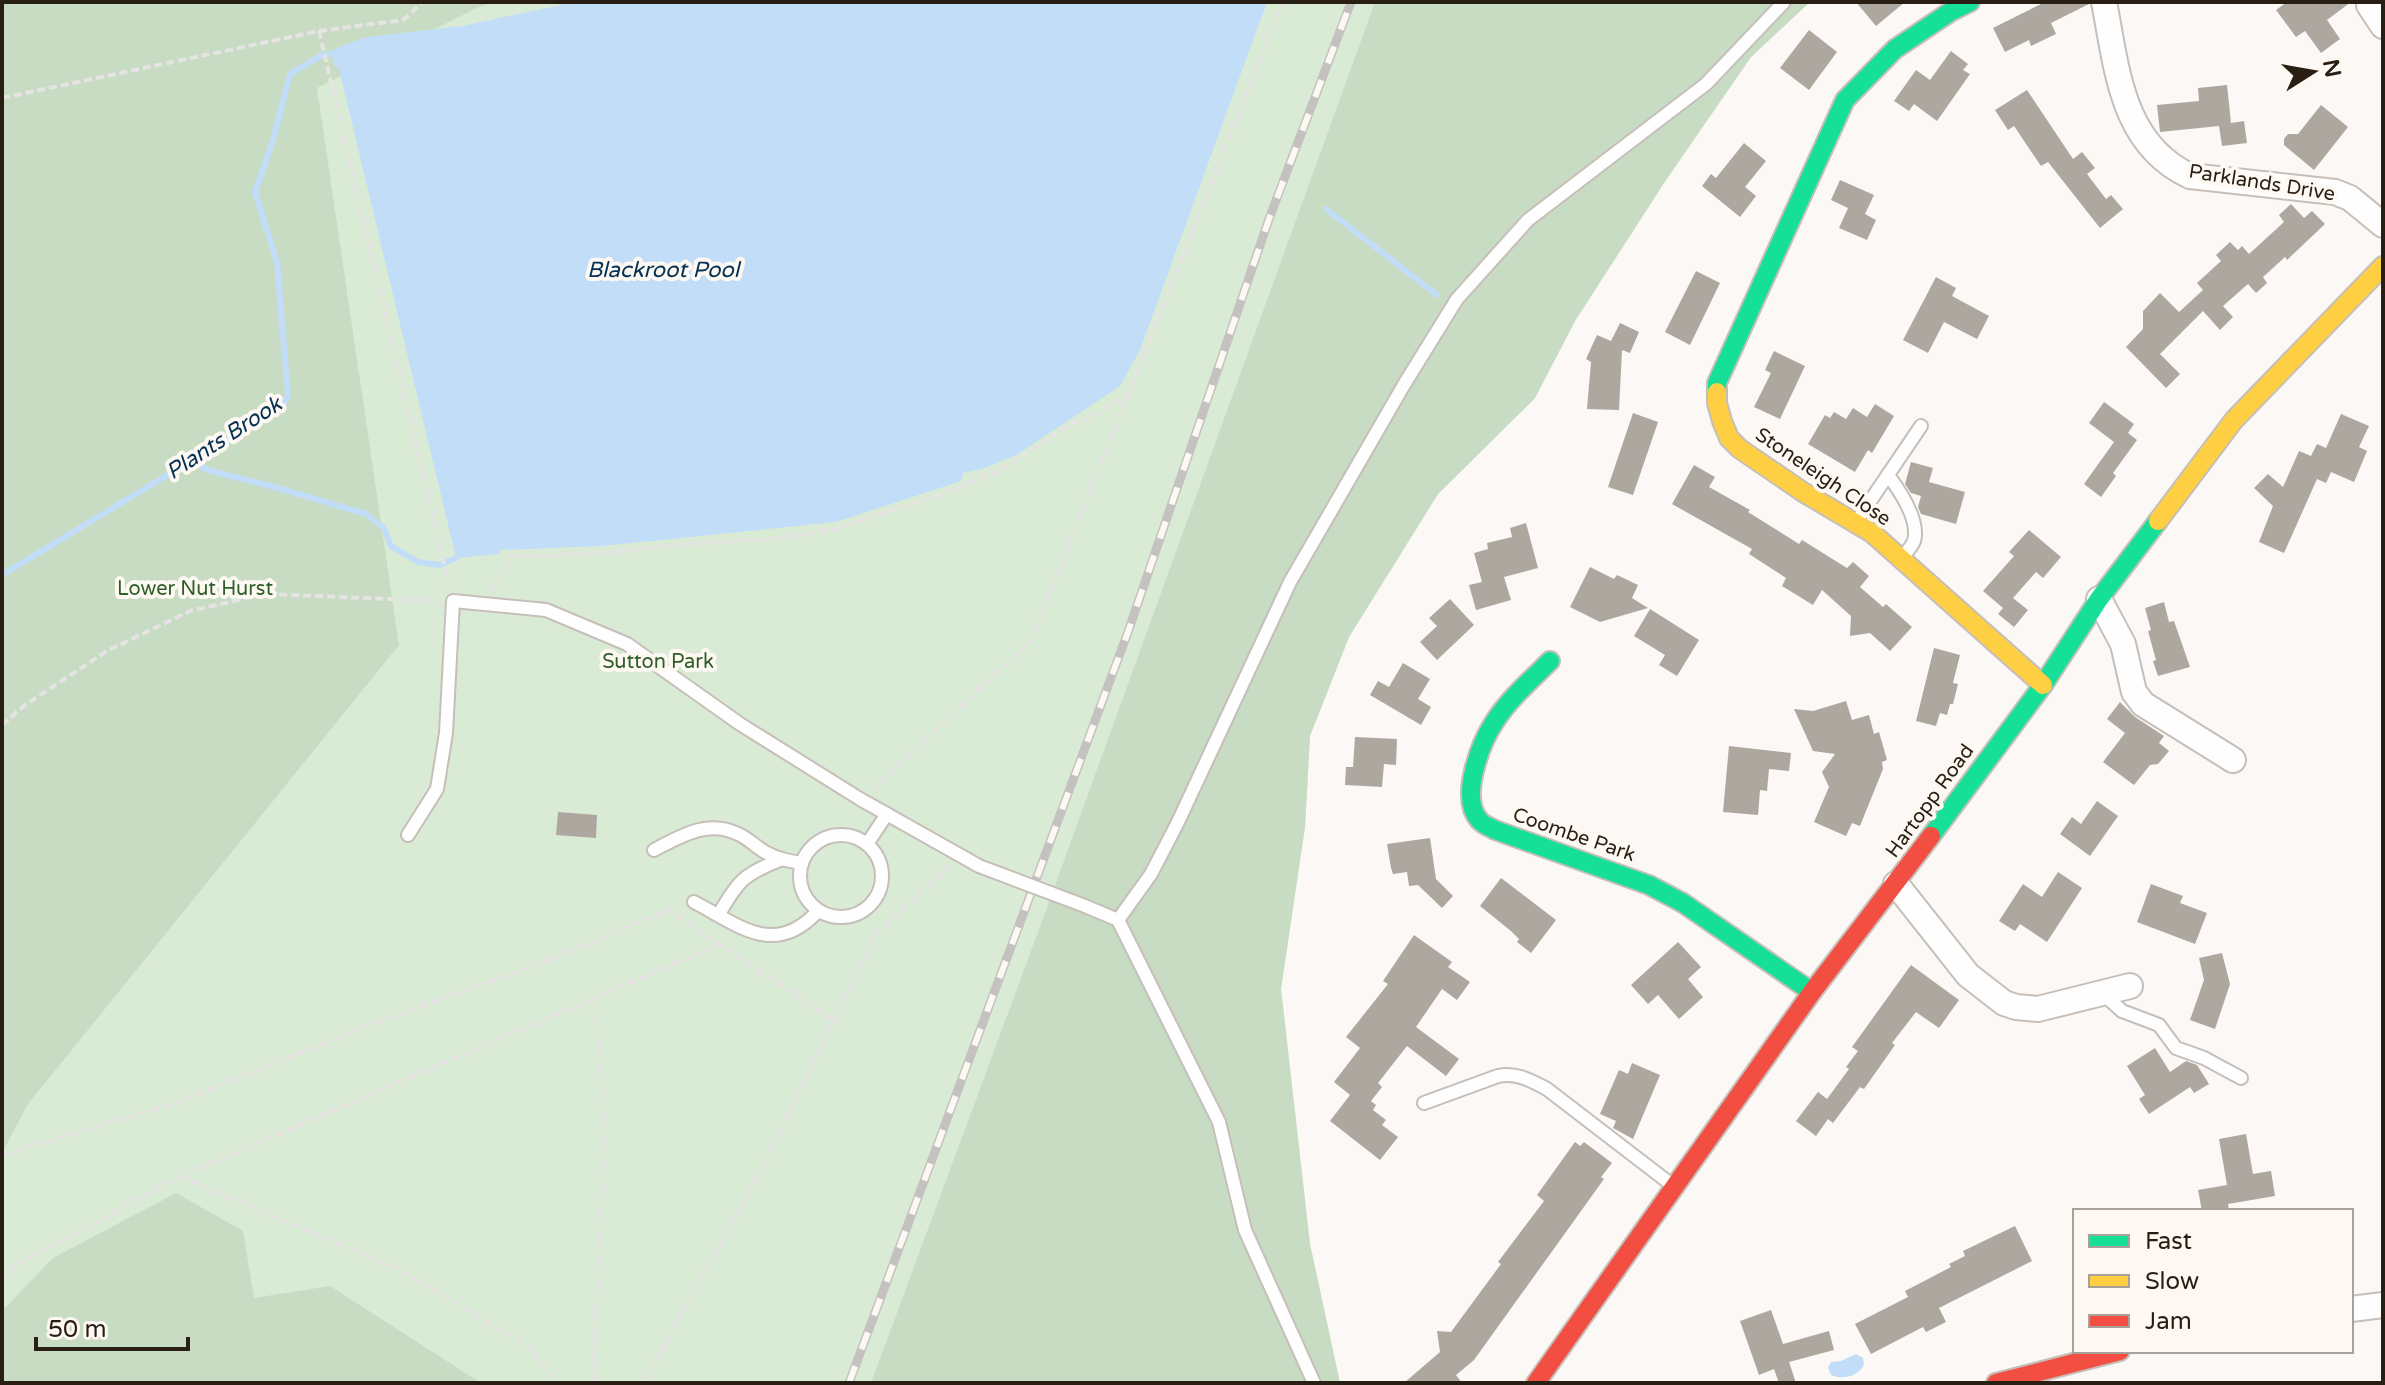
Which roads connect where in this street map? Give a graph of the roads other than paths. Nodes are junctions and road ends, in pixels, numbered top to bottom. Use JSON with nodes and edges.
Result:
{"nodes":[{"id":1,"x":1784,"y":2,"type":"edge"},
{"id":2,"x":1970,"y":2,"type":"edge"},
{"id":3,"x":2104,"y":2,"type":"edge"},
{"id":4,"x":2369,"y":5,"type":"dead end"},
{"id":5,"x":2383,"y":26,"type":"edge"},
{"id":6,"x":2383,"y":225,"type":"edge"},
{"id":7,"x":2383,"y":266,"type":"edge"},
{"id":8,"x":1921,"y":426,"type":"dead end"},
{"id":9,"x":1888,"y":475,"type":"junction"},
{"id":10,"x":1856,"y":522,"type":"junction"},
{"id":11,"x":1901,"y":559,"type":"junction"},
{"id":12,"x":2099,"y":599,"type":"junction"},
{"id":13,"x":1550,"y":661,"type":"dead end"},
{"id":14,"x":2043,"y":685,"type":"junction"},
{"id":15,"x":2233,"y":760,"type":"dead end"},
{"id":16,"x":887,"y":814,"type":"junction"},
{"id":17,"x":408,"y":835,"type":"dead end"},
{"id":18,"x":867,"y":844,"type":"junction"},
{"id":19,"x":654,"y":850,"type":"dead end"},
{"id":20,"x":780,"y":860,"type":"junction"},
{"id":21,"x":802,"y":863,"type":"junction"},
{"id":22,"x":1896,"y":884,"type":"junction"},
{"id":23,"x":694,"y":902,"type":"dead end"},
{"id":24,"x":818,"y":911,"type":"junction"},
{"id":25,"x":719,"y":914,"type":"junction"},
{"id":26,"x":1118,"y":920,"type":"junction"},
{"id":27,"x":2130,"y":986,"type":"dead end"},
{"id":28,"x":1812,"y":992,"type":"junction"},
{"id":29,"x":2102,"y":993,"type":"junction"},
{"id":30,"x":2241,"y":1078,"type":"dead end"},
{"id":31,"x":1424,"y":1103,"type":"dead end"},
{"id":32,"x":1674,"y":1187,"type":"junction"},
{"id":33,"x":2383,"y":1305,"type":"edge"},
{"id":34,"x":2353,"y":1309,"type":"edge"},
{"id":35,"x":2112,"y":1353,"type":"edge"},
{"id":36,"x":1314,"y":1383,"type":"edge"},
{"id":37,"x":1536,"y":1383,"type":"edge"},
{"id":38,"x":1996,"y":1383,"type":"edge"}],
"edges":[{"from":1,"to":26,"type":"lane"},
{"from":2,"to":10,"type":"street","name":"Stoneleigh Close"},
{"from":3,"to":6,"type":"street","name":"Parklands Drive"},
{"from":4,"to":5,"type":"street"},
{"from":7,"to":12,"type":"street","name":"Hartopp Road"},
{"from":8,"to":9,"type":"lane"},
{"from":9,"to":10,"type":"lane"},
{"from":9,"to":11,"type":"lane"},
{"from":10,"to":11,"type":"street","name":"Stoneleigh Close"},
{"from":11,"to":14,"type":"street","name":"Stoneleigh Close"},
{"from":12,"to":14,"type":"street","name":"Hartopp Road"},
{"from":12,"to":15,"type":"street"},
{"from":13,"to":28,"type":"street","name":"Coombe Park"},
{"from":14,"to":22,"type":"street","name":"Hartopp Road"},
{"from":16,"to":17,"type":"lane"},
{"from":16,"to":18,"type":"lane"},
{"from":16,"to":26,"type":"lane","bridge":true},
{"from":18,"to":21,"type":"lane"},
{"from":18,"to":24,"type":"lane"},
{"from":19,"to":20,"type":"lane"},
{"from":20,"to":21,"type":"lane"},
{"from":20,"to":25,"type":"lane"},
{"from":21,"to":24,"type":"lane"},
{"from":22,"to":28,"type":"street","name":"Hartopp Road"},
{"from":22,"to":29,"type":"street"},
{"from":23,"to":25,"type":"lane"},
{"from":24,"to":25,"type":"lane"},
{"from":26,"to":36,"type":"lane"},
{"from":27,"to":29,"type":"street"},
{"from":28,"to":32,"type":"street","name":"Hartopp Road"},
{"from":29,"to":30,"type":"lane"},
{"from":31,"to":32,"type":"lane"},
{"from":32,"to":37,"type":"street","name":"Hartopp Road"},
{"from":33,"to":34,"type":"street"},
{"from":35,"to":38,"type":"street"}]}
